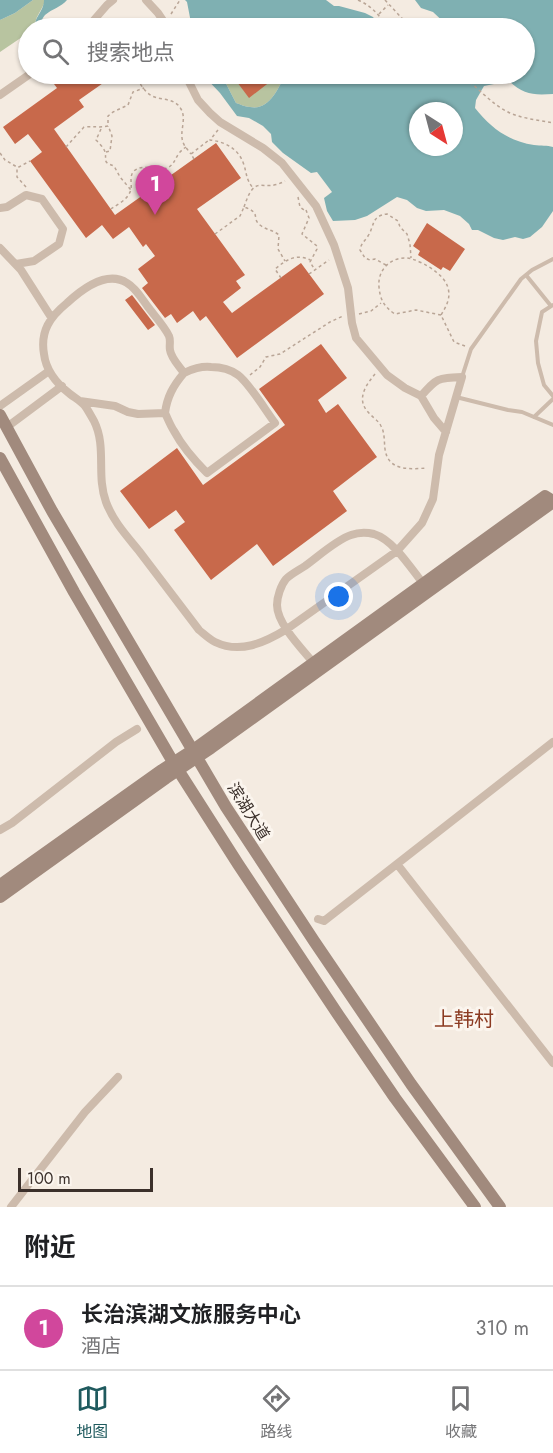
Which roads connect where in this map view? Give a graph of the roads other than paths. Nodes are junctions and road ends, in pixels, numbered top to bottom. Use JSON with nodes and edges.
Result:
{"nodes":[{"id":1,"x":113,"y":0,"type":"edge"},
{"id":2,"x":146,"y":0,"type":"edge"},
{"id":3,"x":96,"y":18,"type":"edge"},
{"id":4,"x":161,"y":18,"type":"edge"},
{"id":5,"x":18,"y":82,"type":"edge"},
{"id":6,"x":190,"y":84,"type":"edge"},
{"id":7,"x":0,"y":95,"type":"edge"},
{"id":8,"x":0,"y":208,"type":"edge"},
{"id":9,"x":0,"y":248,"type":"edge"},
{"id":10,"x":553,"y":259,"type":"edge"},
{"id":11,"x":16,"y":264,"type":"junction"},
{"id":12,"x":525,"y":276,"type":"junction"},
{"id":13,"x":552,"y":305,"type":"edge"},
{"id":14,"x":51,"y":317,"type":"junction"},
{"id":15,"x":49,"y":371,"type":"junction"},
{"id":16,"x":183,"y":373,"type":"junction"},
{"id":17,"x":462,"y":377,"type":"junction"},
{"id":18,"x":62,"y":386,"type":"junction"},
{"id":19,"x":421,"y":396,"type":"junction"},
{"id":20,"x":456,"y":398,"type":"junction"},
{"id":21,"x":553,"y":398,"type":"edge"},
{"id":22,"x":80,"y":401,"type":"junction"},
{"id":23,"x":0,"y":406,"type":"edge"},
{"id":24,"x":165,"y":413,"type":"junction"},
{"id":25,"x":0,"y":415,"type":"edge"},
{"id":26,"x":534,"y":417,"type":"junction"},
{"id":27,"x":553,"y":425,"type":"edge"},
{"id":28,"x":7,"y":427,"type":"junction"},
{"id":29,"x":446,"y":432,"type":"junction"},
{"id":30,"x":0,"y":458,"type":"edge"},
{"id":31,"x":550,"y":500,"type":"edge"},
{"id":32,"x":397,"y":551,"type":"junction"},
{"id":33,"x":426,"y":587,"type":"junction"},
{"id":34,"x":287,"y":629,"type":"junction"},
{"id":35,"x":316,"y":667,"type":"junction"},
{"id":36,"x":137,"y":729,"type":"dead end"},
{"id":37,"x":553,"y":742,"type":"edge"},
{"id":38,"x":195,"y":754,"type":"junction"},
{"id":39,"x":176,"y":766,"type":"junction"},
{"id":40,"x":0,"y":830,"type":"edge"},
{"id":41,"x":397,"y":864,"type":"junction"},
{"id":42,"x":0,"y":885,"type":"edge"},
{"id":43,"x":0,"y":897,"type":"edge"},
{"id":44,"x":318,"y":919,"type":"dead end"},
{"id":45,"x":553,"y":1063,"type":"edge"},
{"id":46,"x":118,"y":1077,"type":"dead end"},
{"id":47,"x":11,"y":1207,"type":"edge"},
{"id":48,"x":475,"y":1207,"type":"edge"},
{"id":49,"x":500,"y":1207,"type":"edge"}],
"edges":[{"from":1,"to":3,"type":"street"},
{"from":2,"to":4,"type":"street"},
{"from":5,"to":7,"type":"street"},
{"from":6,"to":19,"type":"street"},
{"from":8,"to":11,"type":"street"},
{"from":9,"to":11,"type":"street"},
{"from":10,"to":12,"type":"lane"},
{"from":11,"to":14,"type":"street"},
{"from":12,"to":13,"type":"lane"},
{"from":12,"to":17,"type":"lane"},
{"from":13,"to":21,"type":"lane"},
{"from":14,"to":15,"type":"street"},
{"from":14,"to":16,"type":"street"},
{"from":15,"to":18,"type":"street"},
{"from":15,"to":23,"type":"street"},
{"from":16,"to":24,"type":"street"},
{"from":16,"to":24,"type":"street"},
{"from":17,"to":19,"type":"street"},
{"from":17,"to":20,"type":"street"},
{"from":18,"to":22,"type":"street"},
{"from":18,"to":28,"type":"street"},
{"from":19,"to":29,"type":"street"},
{"from":20,"to":26,"type":"lane"},
{"from":20,"to":29,"type":"street"},
{"from":21,"to":26,"type":"lane"},
{"from":22,"to":24,"type":"street"},
{"from":22,"to":34,"type":"street"},
{"from":25,"to":28,"type":"main road","name":"滨湖大道"},
{"from":26,"to":27,"type":"lane"},
{"from":28,"to":38,"type":"main road","name":"滨湖大道"},
{"from":29,"to":32,"type":"street"},
{"from":30,"to":39,"type":"main road"},
{"from":31,"to":33,"type":"main road"},
{"from":32,"to":33,"type":"street"},
{"from":32,"to":34,"type":"street"},
{"from":32,"to":34,"type":"street"},
{"from":33,"to":35,"type":"main road"},
{"from":34,"to":35,"type":"street"},
{"from":35,"to":38,"type":"main road"},
{"from":36,"to":40,"type":"street"},
{"from":37,"to":41,"type":"street"},
{"from":38,"to":39,"type":"main road"},
{"from":38,"to":49,"type":"main road","name":"滨湖大道"},
{"from":39,"to":42,"type":"main road"},
{"from":39,"to":43,"type":"main road"},
{"from":39,"to":48,"type":"main road"},
{"from":41,"to":44,"type":"street"},
{"from":41,"to":45,"type":"street"},
{"from":46,"to":47,"type":"street"}]}
